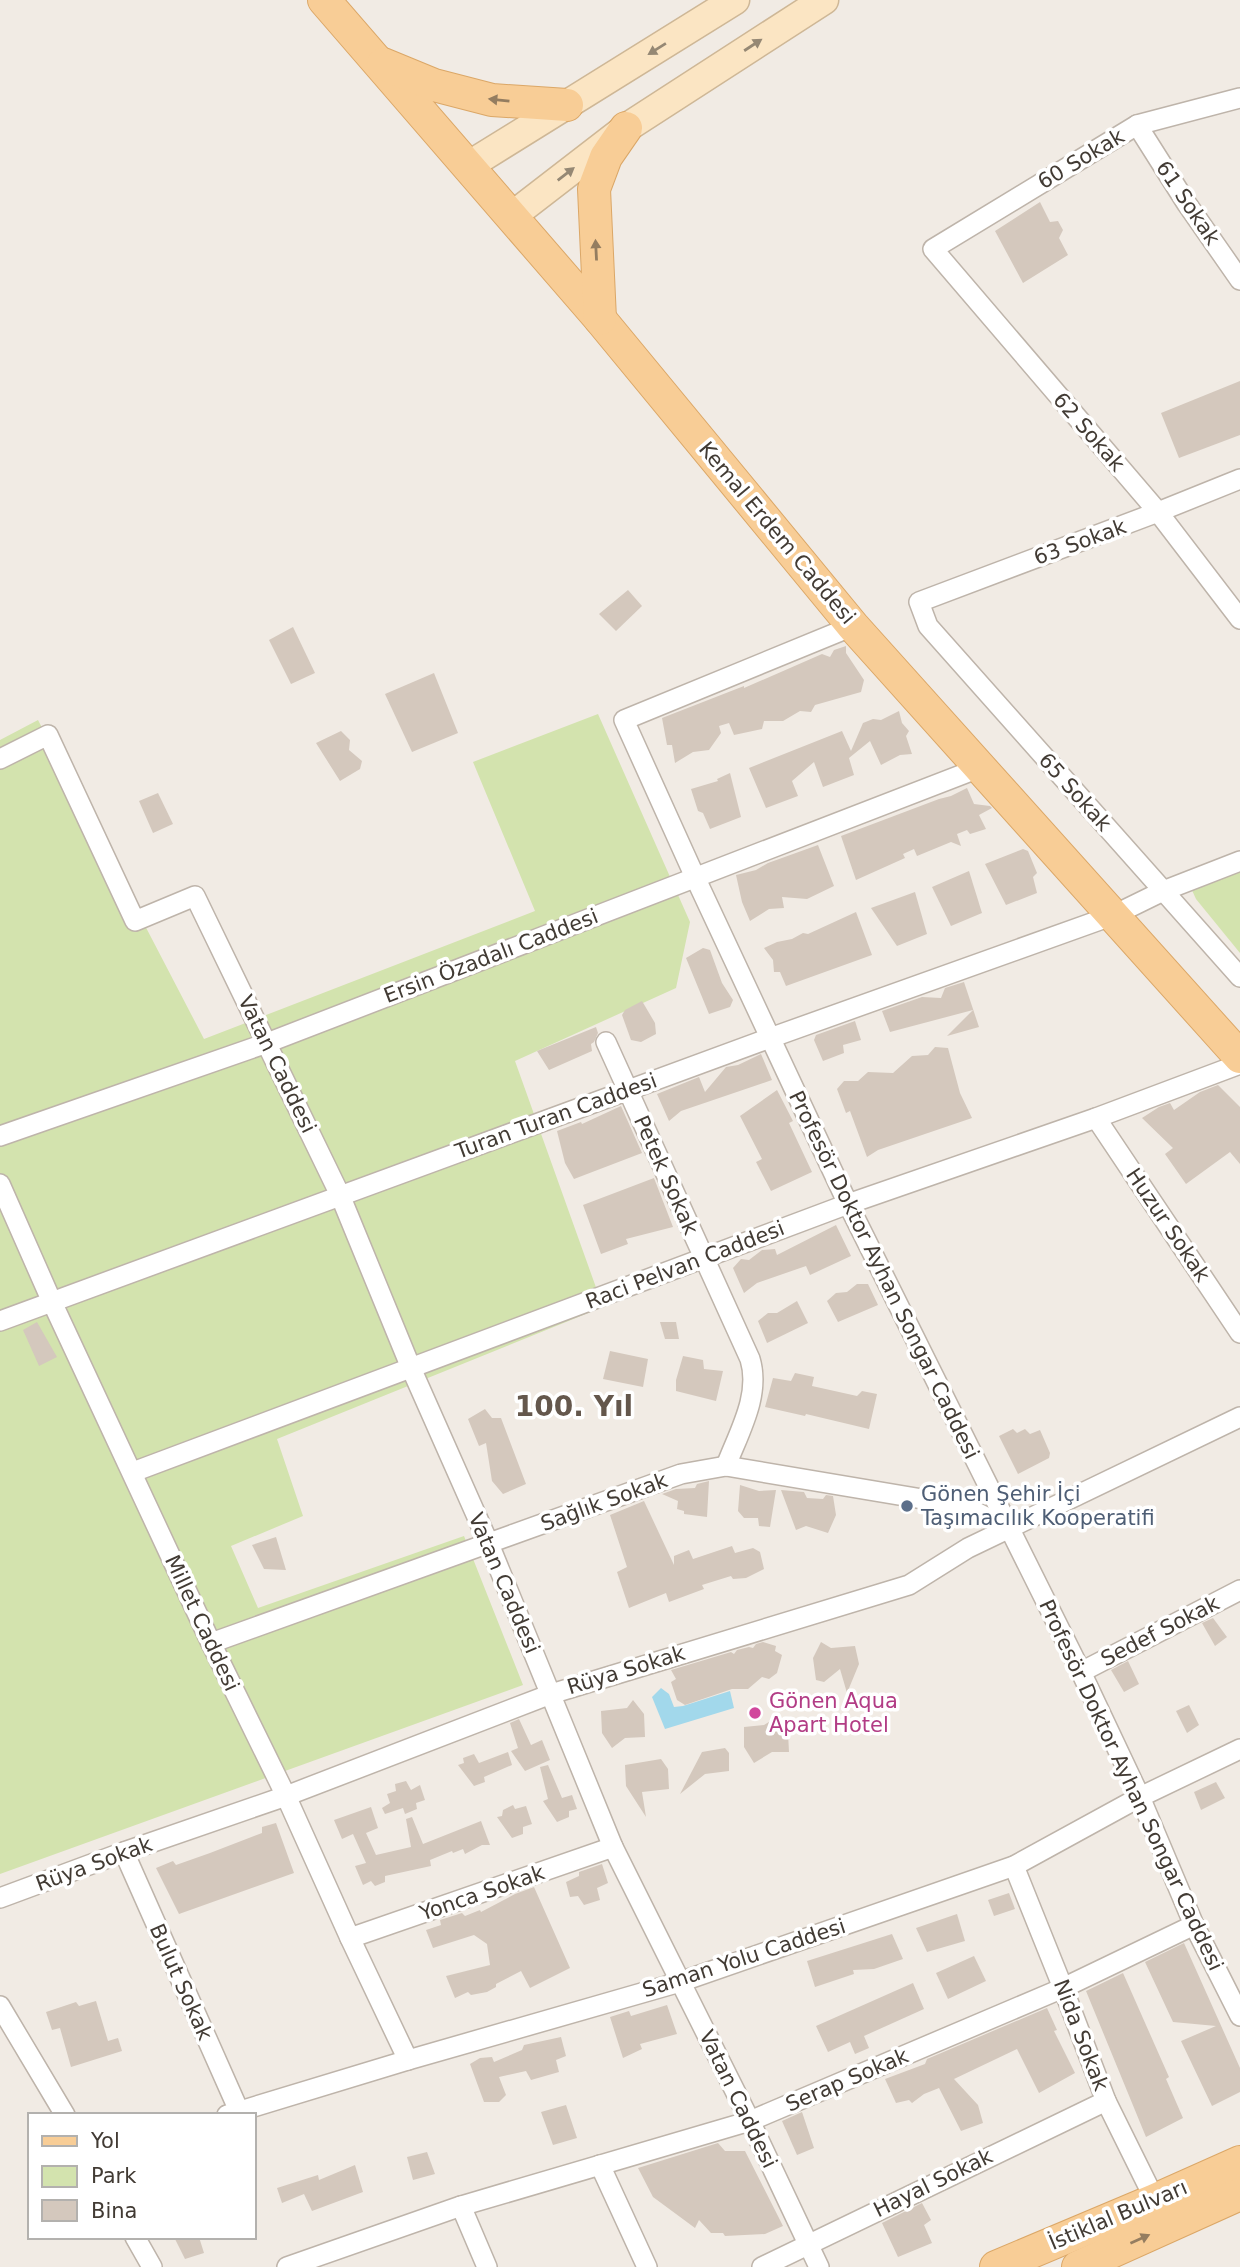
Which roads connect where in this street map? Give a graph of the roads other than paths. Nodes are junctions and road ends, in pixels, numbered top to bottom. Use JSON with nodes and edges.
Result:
{"nodes":[{"id":1,"x":324,"y":0,"type":"edge"},
{"id":2,"x":736,"y":0,"type":"edge"},
{"id":3,"x":824,"y":0,"type":"edge"},
{"id":4,"x":376,"y":61,"type":"junction"},
{"id":5,"x":1240,"y":98,"type":"edge"},
{"id":6,"x":567,"y":105,"type":"junction"},
{"id":7,"x":1137,"y":125,"type":"junction"},
{"id":8,"x":626,"y":128,"type":"junction"},
{"id":9,"x":468,"y":166,"type":"junction"},
{"id":10,"x":512,"y":216,"type":"junction"},
{"id":11,"x":933,"y":249,"type":"joint"},
{"id":12,"x":1240,"y":280,"type":"edge"},
{"id":13,"x":600,"y":319,"type":"junction"},
{"id":14,"x":1240,"y":479,"type":"edge"},
{"id":15,"x":1158,"y":512,"type":"junction"},
{"id":16,"x":919,"y":602,"type":"joint"},
{"id":17,"x":1240,"y":619,"type":"edge"},
{"id":18,"x":853,"y":626,"type":"junction"},
{"id":19,"x":0,"y":759,"type":"edge"},
{"id":20,"x":979,"y":768,"type":"junction"},
{"id":21,"x":1240,"y":861,"type":"edge"},
{"id":22,"x":695,"y":877,"type":"junction"},
{"id":23,"x":1163,"y":891,"type":"junction"},
{"id":24,"x":1114,"y":915,"type":"junction"},
{"id":25,"x":1240,"y":977,"type":"edge"},
{"id":26,"x":770,"y":1038,"type":"junction"},
{"id":27,"x":606,"y":1042,"type":"dead end"},
{"id":28,"x":267,"y":1043,"type":"junction"},
{"id":29,"x":1240,"y":1058,"type":"edge"},
{"id":30,"x":1240,"y":1063,"type":"edge"},
{"id":31,"x":628,"y":1090,"type":"junction"},
{"id":32,"x":1096,"y":1118,"type":"junction"},
{"id":33,"x":0,"y":1136,"type":"edge"},
{"id":34,"x":0,"y":1184,"type":"edge"},
{"id":35,"x":340,"y":1195,"type":"junction"},
{"id":36,"x":848,"y":1204,"type":"junction"},
{"id":37,"x":704,"y":1258,"type":"junction"},
{"id":38,"x":52,"y":1302,"type":"junction"},
{"id":39,"x":0,"y":1321,"type":"edge"},
{"id":40,"x":1240,"y":1333,"type":"edge"},
{"id":41,"x":411,"y":1368,"type":"junction"},
{"id":42,"x":1240,"y":1417,"type":"edge"},
{"id":43,"x":726,"y":1466,"type":"junction"},
{"id":44,"x":133,"y":1472,"type":"junction"},
{"id":45,"x":1008,"y":1528,"type":"junction"},
{"id":46,"x":489,"y":1544,"type":"junction"},
{"id":47,"x":1240,"y":1590,"type":"edge"},
{"id":48,"x":211,"y":1643,"type":"junction"},
{"id":49,"x":1081,"y":1672,"type":"junction"},
{"id":50,"x":551,"y":1694,"type":"junction"},
{"id":51,"x":1240,"y":1748,"type":"edge"},
{"id":52,"x":286,"y":1796,"type":"junction"},
{"id":53,"x":1140,"y":1797,"type":"junction"},
{"id":54,"x":613,"y":1847,"type":"junction"},
{"id":55,"x":124,"y":1852,"type":"junction"},
{"id":56,"x":1014,"y":1867,"type":"junction"},
{"id":57,"x":0,"y":1898,"type":"edge"},
{"id":58,"x":1194,"y":1925,"type":"junction"},
{"id":59,"x":350,"y":1938,"type":"junction"},
{"id":60,"x":680,"y":1982,"type":"junction"},
{"id":61,"x":1063,"y":1988,"type":"junction"},
{"id":62,"x":0,"y":2006,"type":"edge"},
{"id":63,"x":1240,"y":2016,"type":"edge"},
{"id":64,"x":408,"y":2060,"type":"junction"},
{"id":65,"x":1105,"y":2101,"type":"junction"},
{"id":66,"x":64,"y":2113,"type":"edge"},
{"id":67,"x":233,"y":2113,"type":"edge"},
{"id":68,"x":750,"y":2121,"type":"junction"},
{"id":69,"x":1240,"y":2162,"type":"edge"},
{"id":70,"x":600,"y":2165,"type":"junction"},
{"id":71,"x":1240,"y":2194,"type":"edge"},
{"id":72,"x":1155,"y":2200,"type":"junction"},
{"id":73,"x":461,"y":2206,"type":"junction"},
{"id":74,"x":136,"y":2239,"type":"edge"},
{"id":75,"x":808,"y":2243,"type":"junction"},
{"id":76,"x":152,"y":2267,"type":"edge"},
{"id":77,"x":287,"y":2267,"type":"edge"},
{"id":78,"x":487,"y":2267,"type":"edge"},
{"id":79,"x":647,"y":2267,"type":"edge"},
{"id":80,"x":762,"y":2267,"type":"edge"},
{"id":81,"x":819,"y":2267,"type":"edge"},
{"id":82,"x":996,"y":2267,"type":"edge"},
{"id":83,"x":1078,"y":2267,"type":"edge"}],
"edges":[{"from":1,"to":4,"type":"main road","name":"Kemal Erdem Caddesi"},
{"from":2,"to":6,"type":"main road","one_way":true},
{"from":8,"to":3,"type":"main road","one_way":true},
{"from":6,"to":4,"type":"main road","one_way":true},
{"from":4,"to":9,"type":"main road","name":"Kemal Erdem Caddesi"},
{"from":5,"to":7,"type":"street","name":"60 Sokak"},
{"from":6,"to":9,"type":"main road"},
{"from":7,"to":11,"type":"street","name":"60 Sokak"},
{"from":7,"to":12,"type":"street","name":"61 Sokak"},
{"from":10,"to":8,"type":"main road","one_way":true},
{"from":13,"to":8,"type":"main road","one_way":true},
{"from":9,"to":10,"type":"main road","name":"Kemal Erdem Caddesi"},
{"from":10,"to":13,"type":"main road","name":"Kemal Erdem Caddesi"},
{"from":11,"to":15,"type":"street","name":"62 Sokak"},
{"from":13,"to":18,"type":"main road","name":"Kemal Erdem Caddesi"},
{"from":14,"to":15,"type":"street","name":"63 Sokak"},
{"from":15,"to":16,"type":"street","name":"63 Sokak"},
{"from":15,"to":17,"type":"street","name":"62 Sokak"},
{"from":16,"to":23,"type":"street","name":"65 Sokak"},
{"from":18,"to":20,"type":"main road","name":"Kemal Erdem Caddesi"},
{"from":18,"to":22,"type":"street","name":"Profesör Doktor Ayhan Songar Caddesi"},
{"from":19,"to":28,"type":"street","name":"Vatan Caddesi"},
{"from":20,"to":22,"type":"street","name":"Ersin Özadalı Caddesi"},
{"from":20,"to":24,"type":"main road","name":"Kemal Erdem Caddesi"},
{"from":21,"to":23,"type":"street","name":"Turan Turan Caddesi"},
{"from":22,"to":26,"type":"street","name":"Profesör Doktor Ayhan Songar Caddesi"},
{"from":22,"to":28,"type":"street","name":"Ersin Özadalı Caddesi"},
{"from":23,"to":24,"type":"street","name":"Turan Turan Caddesi"},
{"from":23,"to":25,"type":"street","name":"65 Sokak"},
{"from":24,"to":26,"type":"street","name":"Turan Turan Caddesi"},
{"from":24,"to":29,"type":"main road","name":"Kemal Erdem Caddesi"},
{"from":26,"to":31,"type":"street","name":"Turan Turan Caddesi"},
{"from":26,"to":36,"type":"street","name":"Profesör Doktor Ayhan Songar Caddesi"},
{"from":27,"to":31,"type":"street","name":"Petek Sokak"},
{"from":28,"to":33,"type":"street","name":"Ersin Özadalı Caddesi"},
{"from":28,"to":35,"type":"street","name":"Vatan Caddesi"},
{"from":30,"to":32,"type":"street","name":"Raci Pelvan Caddesi"},
{"from":31,"to":35,"type":"street","name":"Turan Turan Caddesi"},
{"from":31,"to":37,"type":"street","name":"Petek Sokak"},
{"from":32,"to":36,"type":"street","name":"Raci Pelvan Caddesi"},
{"from":32,"to":40,"type":"street","name":"Huzur Sokak"},
{"from":34,"to":38,"type":"street","name":"Millet Caddesi"},
{"from":35,"to":38,"type":"street","name":"Turan Turan Caddesi"},
{"from":35,"to":41,"type":"street","name":"Vatan Caddesi"},
{"from":36,"to":37,"type":"street","name":"Raci Pelvan Caddesi"},
{"from":36,"to":45,"type":"street","name":"Profesör Doktor Ayhan Songar Caddesi"},
{"from":37,"to":41,"type":"street","name":"Raci Pelvan Caddesi"},
{"from":37,"to":43,"type":"street","name":"Petek Sokak"},
{"from":38,"to":39,"type":"street","name":"Turan Turan Caddesi"},
{"from":38,"to":44,"type":"street","name":"Millet Caddesi"},
{"from":41,"to":44,"type":"street","name":"Raci Pelvan Caddesi"},
{"from":41,"to":46,"type":"street","name":"Vatan Caddesi"},
{"from":42,"to":45,"type":"street","name":"Rüya Sokak"},
{"from":43,"to":45,"type":"street","name":"Sağlık Sokak"},
{"from":43,"to":46,"type":"street","name":"Sağlık Sokak"},
{"from":44,"to":48,"type":"street","name":"Millet Caddesi"},
{"from":45,"to":49,"type":"street","name":"Profesör Doktor Ayhan Songar Caddesi"},
{"from":45,"to":50,"type":"street","name":"Rüya Sokak"},
{"from":46,"to":48,"type":"street","name":"Sağlık Sokak"},
{"from":46,"to":50,"type":"street","name":"Vatan Caddesi"},
{"from":47,"to":49,"type":"street","name":"Sedef Sokak"},
{"from":48,"to":52,"type":"street","name":"Millet Caddesi"},
{"from":49,"to":53,"type":"street","name":"Profesör Doktor Ayhan Songar Caddesi"},
{"from":50,"to":52,"type":"street","name":"Rüya Sokak"},
{"from":50,"to":54,"type":"street","name":"Vatan Caddesi"},
{"from":51,"to":53,"type":"street","name":"Saman Yolu Caddesi"},
{"from":52,"to":55,"type":"street","name":"Rüya Sokak"},
{"from":52,"to":59,"type":"street","name":"Millet Caddesi"},
{"from":53,"to":56,"type":"street","name":"Saman Yolu Caddesi"},
{"from":53,"to":58,"type":"street","name":"Profesör Doktor Ayhan Songar Caddesi"},
{"from":54,"to":59,"type":"street","name":"Yonca Sokak"},
{"from":54,"to":60,"type":"street","name":"Vatan Caddesi"},
{"from":55,"to":57,"type":"street","name":"Rüya Sokak"},
{"from":55,"to":67,"type":"street","name":"Bulut Sokak"},
{"from":56,"to":60,"type":"street","name":"Saman Yolu Caddesi"},
{"from":56,"to":61,"type":"street","name":"Nida Sokak"},
{"from":58,"to":61,"type":"street","name":"Serap Sokak"},
{"from":58,"to":63,"type":"street","name":"Profesör Doktor Ayhan Songar Caddesi"},
{"from":59,"to":64,"type":"street","name":"Millet Caddesi"},
{"from":60,"to":64,"type":"street","name":"Saman Yolu Caddesi"},
{"from":60,"to":68,"type":"street","name":"Vatan Caddesi"},
{"from":61,"to":65,"type":"street","name":"Nida Sokak"},
{"from":61,"to":68,"type":"street","name":"Serap Sokak"},
{"from":62,"to":66,"type":"street"},
{"from":64,"to":67,"type":"street","name":"Saman Yolu Caddesi"},
{"from":65,"to":72,"type":"street","name":"Nida Sokak"},
{"from":65,"to":75,"type":"street","name":"Hayal Sokak"},
{"from":68,"to":70,"type":"street","name":"Serap Sokak"},
{"from":68,"to":75,"type":"street","name":"Vatan Caddesi"},
{"from":69,"to":72,"type":"main road","name":"İstiklal Bulvarı"},
{"from":70,"to":73,"type":"street","name":"Serap Sokak"},
{"from":70,"to":79,"type":"street"},
{"from":83,"to":71,"type":"main road","name":"İstiklal Bulvarı","one_way":true},
{"from":72,"to":82,"type":"main road","name":"İstiklal Bulvarı"},
{"from":73,"to":77,"type":"street","name":"Serap Sokak"},
{"from":73,"to":78,"type":"street"},
{"from":74,"to":76,"type":"street"},
{"from":75,"to":80,"type":"street","name":"Hayal Sokak"},
{"from":75,"to":81,"type":"street","name":"Vatan Caddesi"}]}
